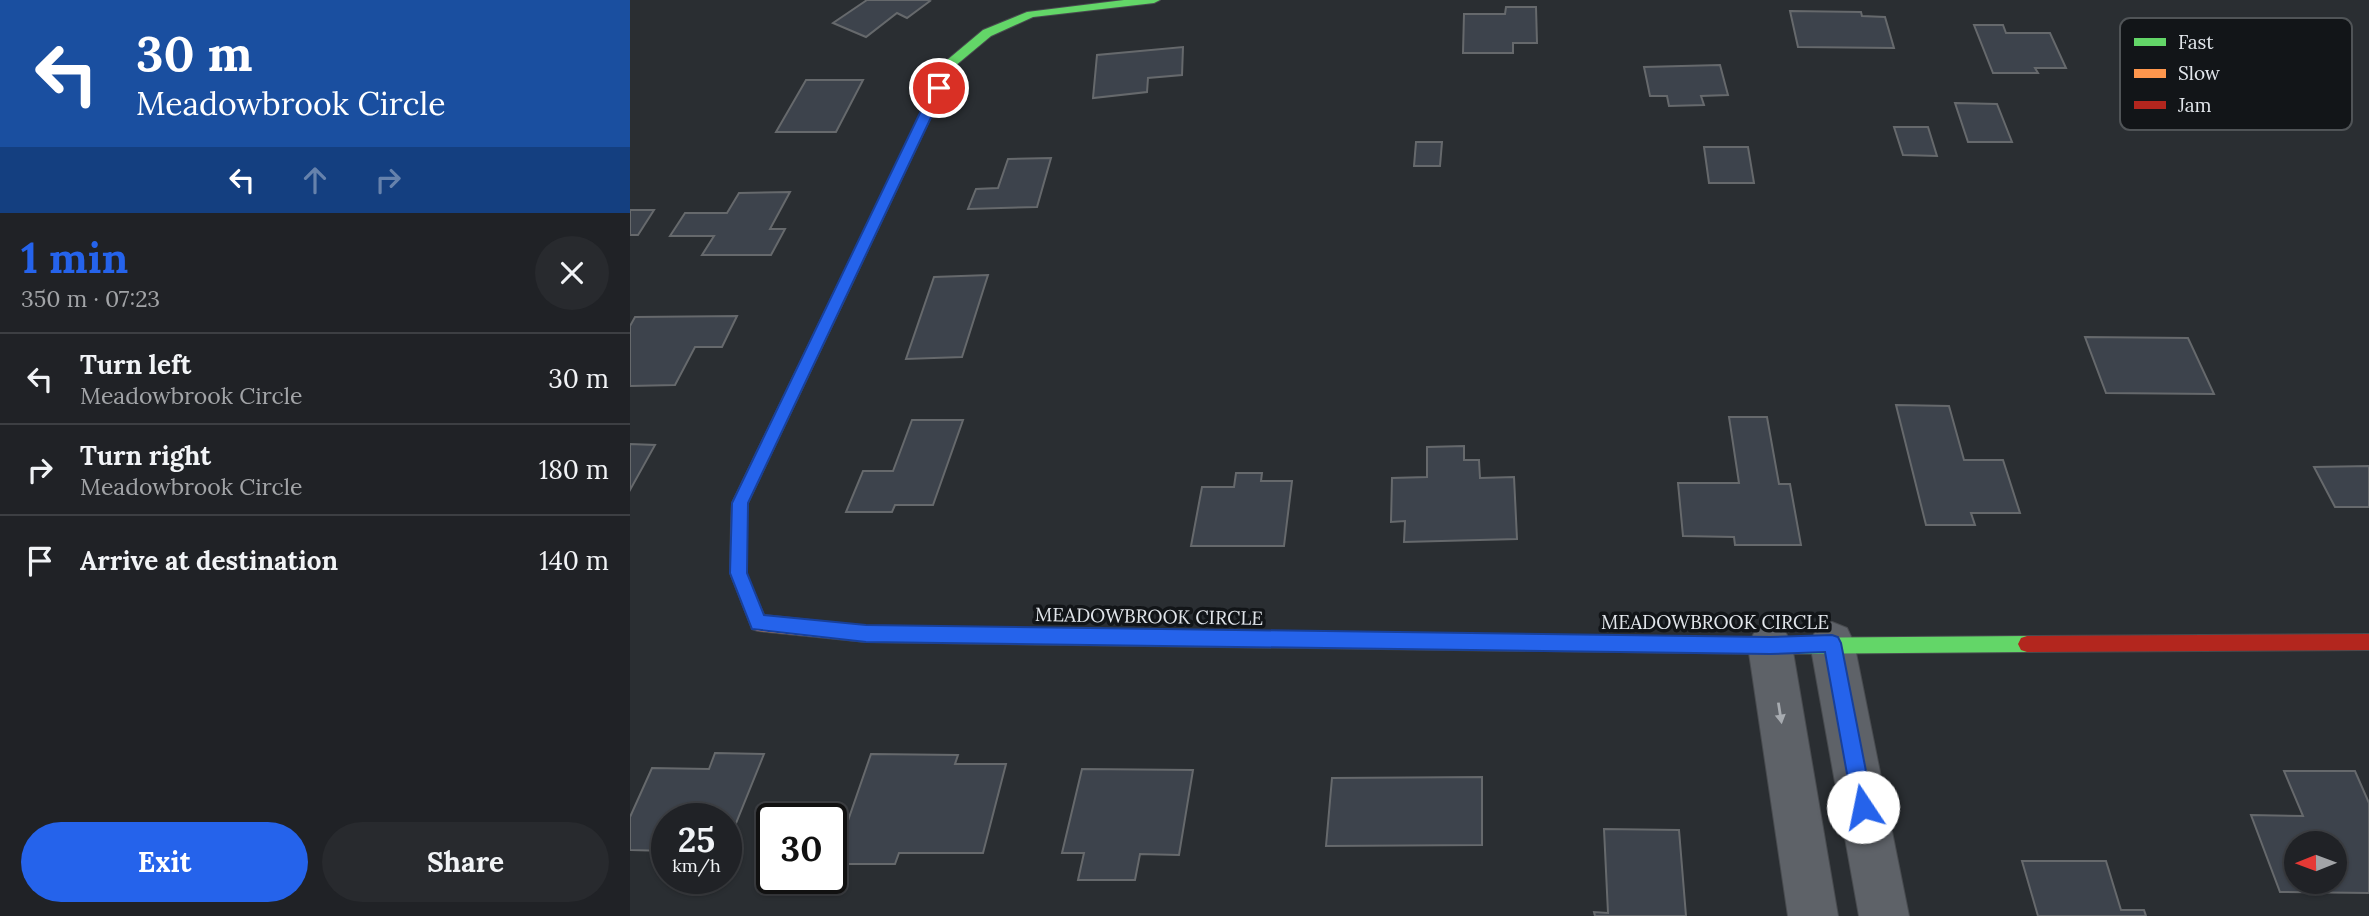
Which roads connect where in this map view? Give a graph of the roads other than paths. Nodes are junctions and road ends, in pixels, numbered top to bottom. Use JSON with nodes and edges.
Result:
{"nodes":[{"id":1,"x":1153,"y":0,"type":"edge"},
{"id":2,"x":2369,"y":642,"type":"edge"},
{"id":3,"x":1832,"y":643,"type":"junction"},
{"id":4,"x":1770,"y":646,"type":"junction"},
{"id":5,"x":1813,"y":916,"type":"edge"},
{"id":6,"x":1884,"y":916,"type":"edge"}],
"edges":[{"from":1,"to":4,"type":"street","name":"MEADOWBROOK CIRCLE"},
{"from":2,"to":3,"type":"street","name":"MEADOWBROOK CIRCLE"},
{"from":3,"to":4,"type":"street","name":"MEADOWBROOK CIRCLE"},
{"from":3,"to":6,"type":"street"},
{"from":4,"to":5,"type":"street","one_way":true}]}
